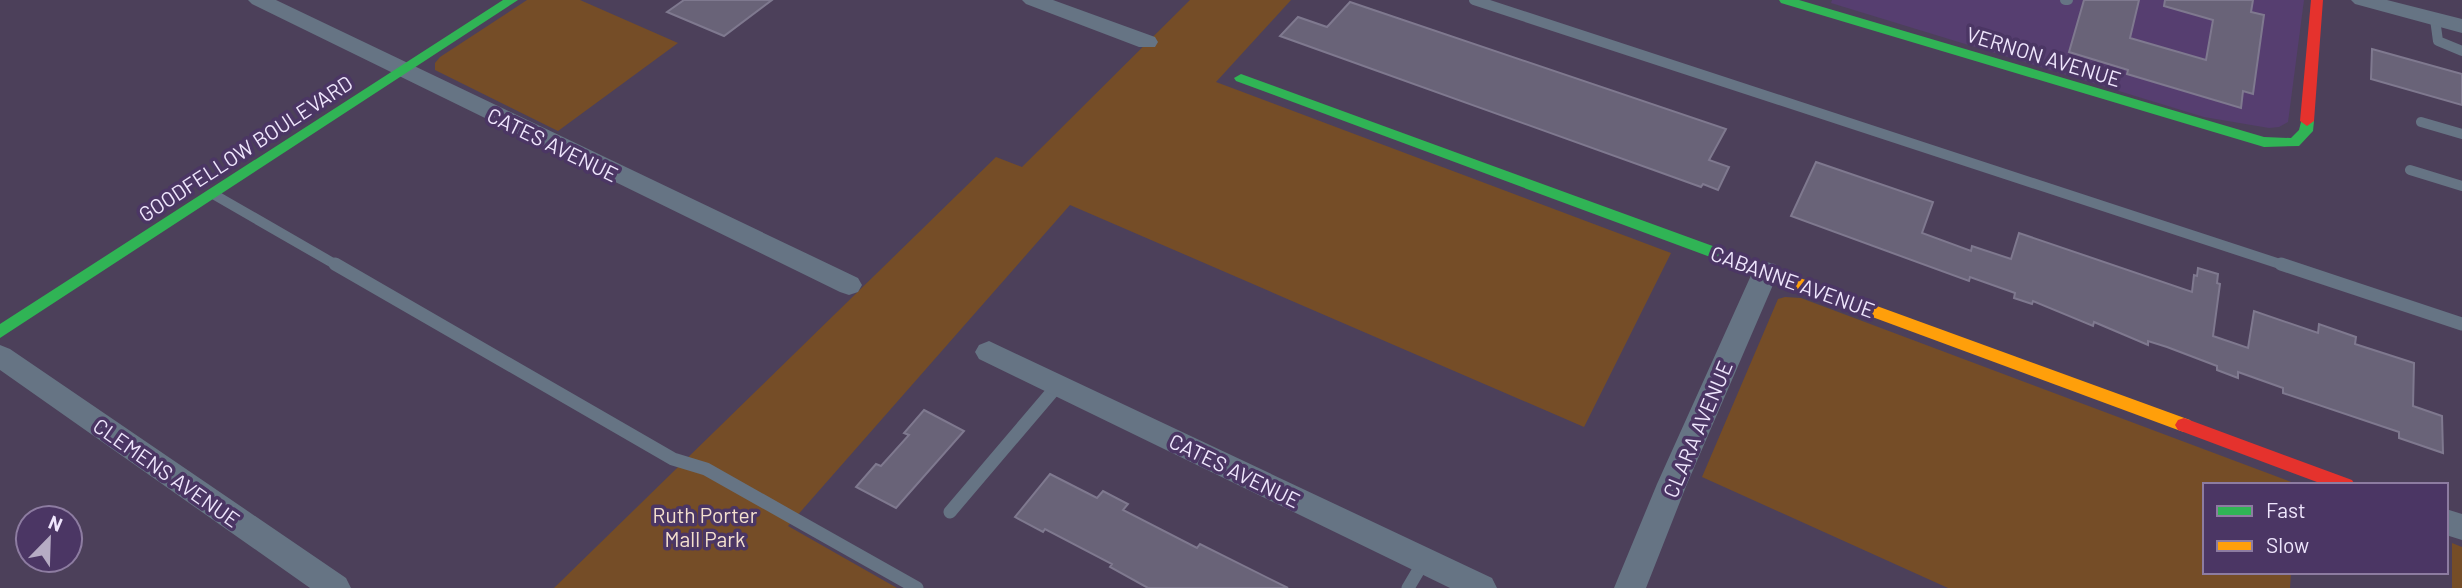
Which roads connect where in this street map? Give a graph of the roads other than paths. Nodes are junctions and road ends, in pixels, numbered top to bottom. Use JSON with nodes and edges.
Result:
{"nodes":[{"id":1,"x":259,"y":0,"type":"edge"},
{"id":2,"x":512,"y":0,"type":"edge"},
{"id":3,"x":1033,"y":0,"type":"edge"},
{"id":4,"x":1474,"y":0,"type":"edge"},
{"id":5,"x":1785,"y":0,"type":"edge"},
{"id":6,"x":2317,"y":0,"type":"edge"},
{"id":7,"x":2362,"y":0,"type":"edge"},
{"id":8,"x":2435,"y":19,"type":"junction"},
{"id":9,"x":2462,"y":26,"type":"edge"},
{"id":10,"x":1147,"y":42,"type":"dead end"},
{"id":11,"x":2462,"y":51,"type":"edge"},
{"id":12,"x":404,"y":70,"type":"junction"},
{"id":13,"x":1241,"y":78,"type":"dead end"},
{"id":14,"x":2421,"y":122,"type":"dead end"},
{"id":15,"x":2462,"y":134,"type":"edge"},
{"id":16,"x":2410,"y":170,"type":"dead end"},
{"id":17,"x":2462,"y":186,"type":"edge"},
{"id":18,"x":212,"y":194,"type":"junction"},
{"id":19,"x":1766,"y":271,"type":"junction"},
{"id":20,"x":849,"y":285,"type":"dead end"},
{"id":21,"x":2462,"y":324,"type":"edge"},
{"id":22,"x":0,"y":332,"type":"edge"},
{"id":23,"x":989,"y":352,"type":"dead end"},
{"id":24,"x":0,"y":356,"type":"edge"},
{"id":25,"x":1058,"y":385,"type":"junction"},
{"id":26,"x":2341,"y":483,"type":"edge"},
{"id":27,"x":950,"y":512,"type":"dead end"},
{"id":28,"x":1424,"y":561,"type":"junction"},
{"id":29,"x":335,"y":588,"type":"edge"},
{"id":30,"x":917,"y":588,"type":"edge"},
{"id":31,"x":1408,"y":588,"type":"edge"},
{"id":32,"x":1481,"y":588,"type":"edge"},
{"id":33,"x":1630,"y":588,"type":"edge"}],
"edges":[{"from":1,"to":12,"type":"street","name":"CATES AVENUE"},
{"from":2,"to":12,"type":"street","name":"GOODFELLOW BOULEVARD"},
{"from":3,"to":10,"type":"street"},
{"from":4,"to":21,"type":"lane"},
{"from":5,"to":6,"type":"street","name":"VERNON AVENUE"},
{"from":7,"to":8,"type":"street"},
{"from":8,"to":9,"type":"street"},
{"from":8,"to":11,"type":"lane"},
{"from":12,"to":18,"type":"street","name":"GOODFELLOW BOULEVARD"},
{"from":12,"to":20,"type":"street","name":"CATES AVENUE"},
{"from":13,"to":19,"type":"street","name":"CABANNE AVENUE"},
{"from":14,"to":15,"type":"lane"},
{"from":16,"to":17,"type":"lane"},
{"from":18,"to":22,"type":"street","name":"GOODFELLOW BOULEVARD"},
{"from":18,"to":30,"type":"lane"},
{"from":19,"to":26,"type":"street","name":"CABANNE AVENUE"},
{"from":19,"to":33,"type":"street","name":"CLARA AVENUE"},
{"from":23,"to":25,"type":"street","name":"CATES AVENUE"},
{"from":24,"to":29,"type":"street","name":"CLEMENS AVENUE"},
{"from":25,"to":27,"type":"lane"},
{"from":25,"to":28,"type":"street","name":"CATES AVENUE"},
{"from":28,"to":31,"type":"lane"},
{"from":28,"to":32,"type":"street","name":"CATES AVENUE"}]}
